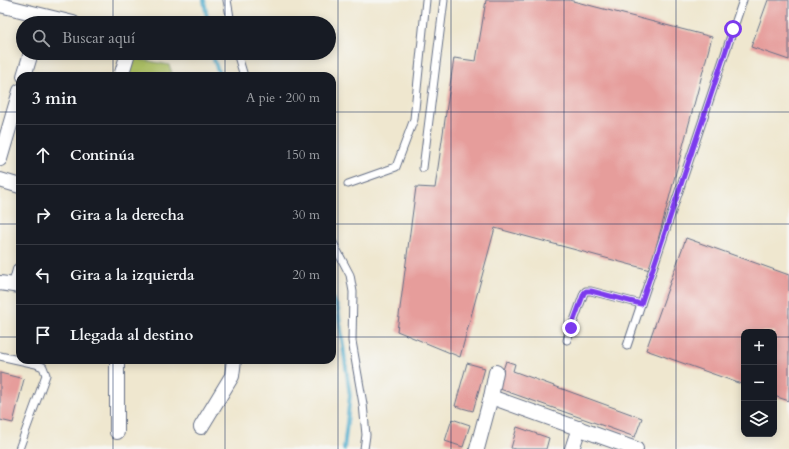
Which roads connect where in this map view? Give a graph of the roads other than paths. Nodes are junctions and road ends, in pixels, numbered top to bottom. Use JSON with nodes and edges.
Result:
{"nodes":[{"id":1,"x":227,"y":0,"type":"edge"},
{"id":2,"x":426,"y":0,"type":"edge"},
{"id":3,"x":444,"y":0,"type":"edge"},
{"id":4,"x":743,"y":0,"type":"edge"},
{"id":5,"x":0,"y":5,"type":"edge"},
{"id":6,"x":32,"y":16,"type":"edge"},
{"id":7,"x":230,"y":16,"type":"edge"},
{"id":8,"x":29,"y":60,"type":"edge"},
{"id":9,"x":126,"y":60,"type":"edge"},
{"id":10,"x":239,"y":60,"type":"edge"},
{"id":11,"x":25,"y":72,"type":"edge"},
{"id":12,"x":122,"y":72,"type":"edge"},
{"id":13,"x":243,"y":72,"type":"edge"},
{"id":14,"x":16,"y":105,"type":"edge"},
{"id":15,"x":0,"y":159,"type":"edge"},
{"id":16,"x":423,"y":168,"type":"dead end"},
{"id":17,"x":0,"y":180,"type":"edge"},
{"id":18,"x":348,"y":184,"type":"dead end"},
{"id":19,"x":16,"y":185,"type":"edge"},
{"id":20,"x":336,"y":248,"type":"edge"},
{"id":21,"x":0,"y":283,"type":"edge"},
{"id":22,"x":16,"y":285,"type":"edge"},
{"id":23,"x":641,"y":304,"type":"junction"},
{"id":24,"x":567,"y":340,"type":"dead end"},
{"id":25,"x":627,"y":346,"type":"dead end"},
{"id":26,"x":0,"y":356,"type":"edge"},
{"id":27,"x":16,"y":360,"type":"edge"},
{"id":28,"x":36,"y":364,"type":"edge"},
{"id":29,"x":117,"y":364,"type":"edge"},
{"id":30,"x":234,"y":364,"type":"edge"},
{"id":31,"x":496,"y":372,"type":"dead end"},
{"id":32,"x":491,"y":397,"type":"junction"},
{"id":33,"x":201,"y":427,"type":"dead end"},
{"id":34,"x":579,"y":428,"type":"junction"},
{"id":35,"x":117,"y":432,"type":"dead end"},
{"id":36,"x":19,"y":449,"type":"edge"},
{"id":37,"x":364,"y":449,"type":"edge"},
{"id":38,"x":477,"y":449,"type":"edge"},
{"id":39,"x":572,"y":449,"type":"edge"},
{"id":40,"x":636,"y":449,"type":"edge"}],
"edges":[{"from":1,"to":7,"type":"lane"},
{"from":2,"to":18,"type":"lane"},
{"from":3,"to":16,"type":"lane"},
{"from":4,"to":23,"type":"lane"},
{"from":5,"to":6,"type":"street"},
{"from":8,"to":11,"type":"street"},
{"from":9,"to":12,"type":"street"},
{"from":10,"to":13,"type":"lane"},
{"from":14,"to":15,"type":"street"},
{"from":17,"to":19,"type":"street"},
{"from":20,"to":37,"type":"lane"},
{"from":21,"to":22,"type":"street"},
{"from":23,"to":24,"type":"lane"},
{"from":23,"to":25,"type":"lane"},
{"from":26,"to":27,"type":"lane"},
{"from":28,"to":36,"type":"lane"},
{"from":29,"to":35,"type":"street"},
{"from":30,"to":33,"type":"street"},
{"from":31,"to":32,"type":"street"},
{"from":32,"to":34,"type":"street"},
{"from":32,"to":38,"type":"street"},
{"from":34,"to":39,"type":"street"},
{"from":34,"to":40,"type":"street"}]}
